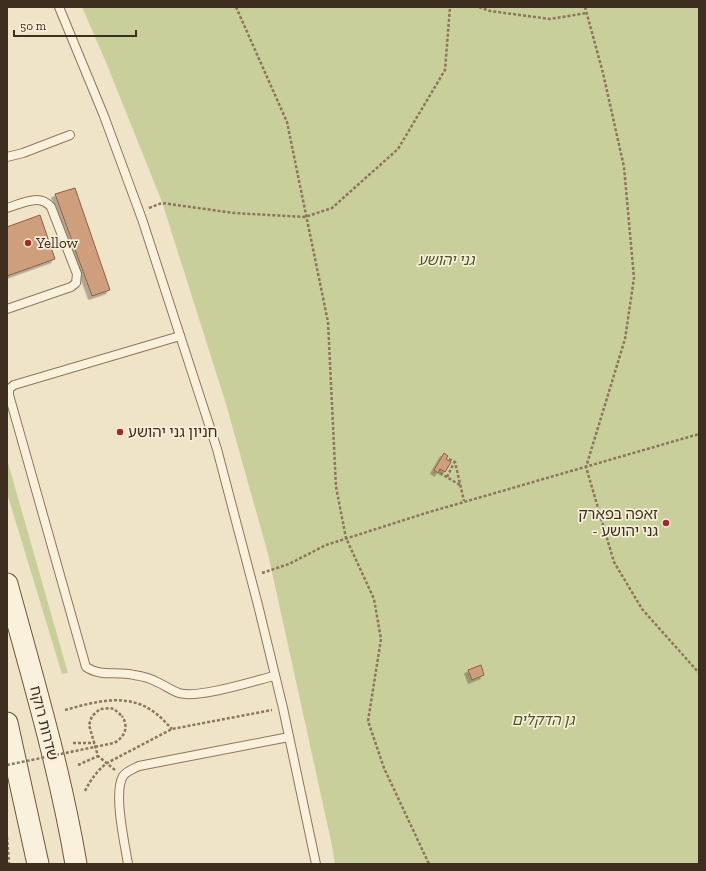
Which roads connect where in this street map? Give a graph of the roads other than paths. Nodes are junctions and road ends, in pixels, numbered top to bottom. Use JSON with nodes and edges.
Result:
{"nodes":[{"id":1,"x":58,"y":7,"type":"edge"},
{"id":2,"x":70,"y":135,"type":"dead end"},
{"id":3,"x":7,"y":157,"type":"edge"},
{"id":4,"x":7,"y":208,"type":"edge"},
{"id":5,"x":7,"y":309,"type":"edge"},
{"id":6,"x":180,"y":336,"type":"junction"},
{"id":7,"x":7,"y":584,"type":"edge"},
{"id":8,"x":274,"y":676,"type":"junction"},
{"id":9,"x":7,"y":723,"type":"edge"},
{"id":10,"x":289,"y":737,"type":"junction"},
{"id":11,"x":38,"y":864,"type":"edge"},
{"id":12,"x":76,"y":864,"type":"edge"},
{"id":13,"x":128,"y":864,"type":"edge"},
{"id":14,"x":316,"y":864,"type":"edge"}],
"edges":[{"from":1,"to":6,"type":"lane"},
{"from":2,"to":3,"type":"lane"},
{"from":4,"to":5,"type":"lane"},
{"from":6,"to":8,"type":"lane"},
{"from":6,"to":8,"type":"lane"},
{"from":7,"to":12,"type":"main road","name":"שדרות רוקח"},
{"from":8,"to":10,"type":"lane"},
{"from":9,"to":11,"type":"main road"},
{"from":10,"to":13,"type":"lane"},
{"from":10,"to":14,"type":"lane"}]}
